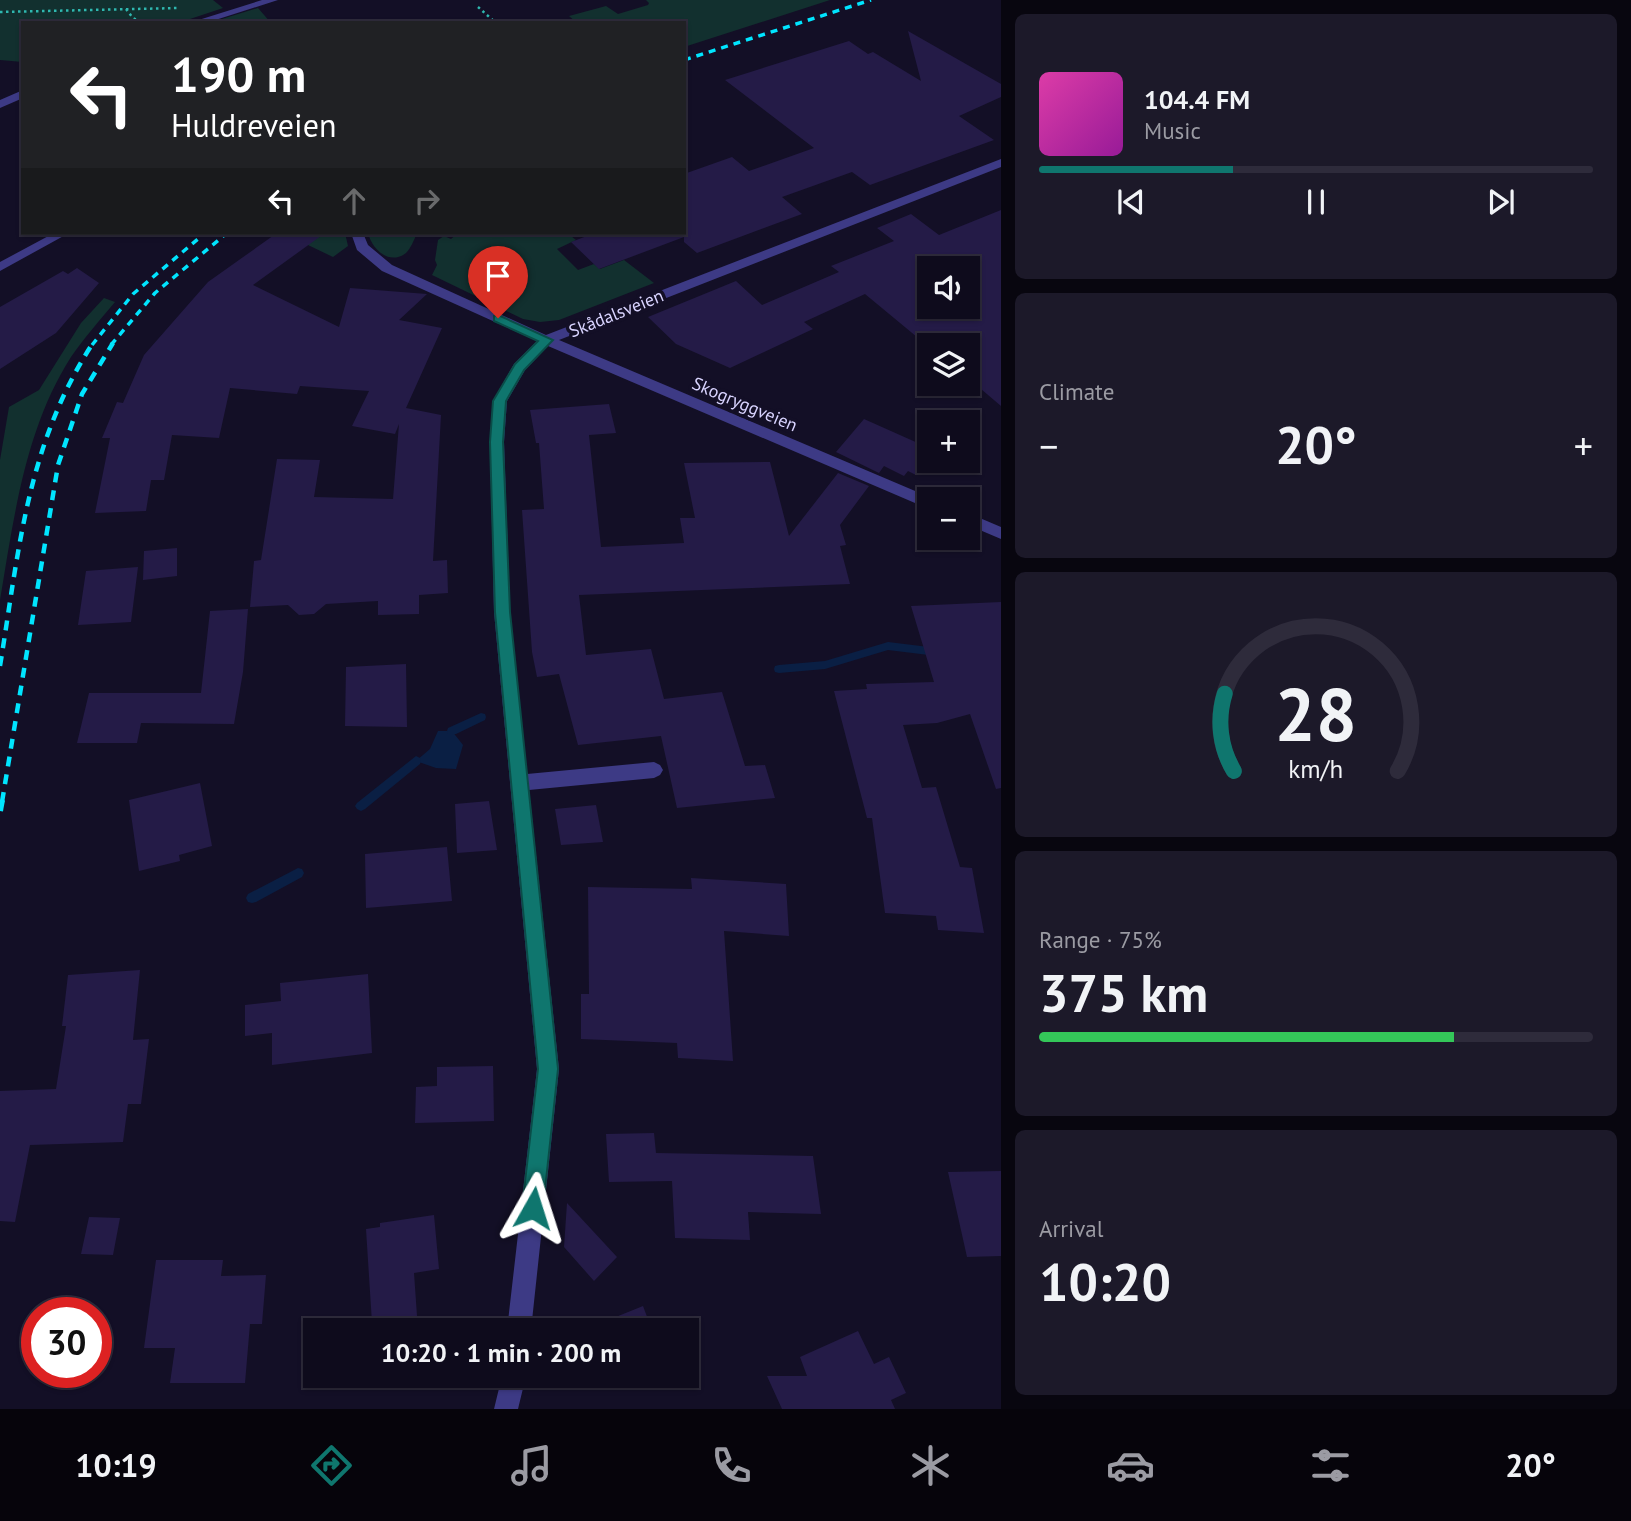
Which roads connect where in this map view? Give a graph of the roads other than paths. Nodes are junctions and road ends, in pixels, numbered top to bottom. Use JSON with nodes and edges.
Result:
{"nodes":[{"id":1,"x":274,"y":0,"type":"edge"},
{"id":2,"x":200,"y":21,"type":"edge"},
{"id":3,"x":21,"y":94,"type":"edge"},
{"id":4,"x":0,"y":105,"type":"edge"},
{"id":5,"x":1001,"y":163,"type":"edge"},
{"id":6,"x":59,"y":235,"type":"edge"},
{"id":7,"x":358,"y":235,"type":"edge"},
{"id":8,"x":0,"y":267,"type":"edge"},
{"id":9,"x":546,"y":340,"type":"junction"},
{"id":10,"x":917,"y":498,"type":"edge"},
{"id":11,"x":980,"y":524,"type":"edge"},
{"id":12,"x":1001,"y":533,"type":"edge"},
{"id":13,"x":654,"y":770,"type":"dead end"},
{"id":14,"x":519,"y":783,"type":"junction"},
{"id":15,"x":520,"y":1318,"type":"edge"},
{"id":16,"x":511,"y":1388,"type":"edge"},
{"id":17,"x":506,"y":1409,"type":"edge"}],
"edges":[{"from":1,"to":2,"type":"street"},
{"from":3,"to":4,"type":"street"},
{"from":5,"to":9,"type":"street","name":"Skådalsveien"},
{"from":6,"to":8,"type":"street"},
{"from":7,"to":9,"type":"street","name":"Skogryggveien"},
{"from":9,"to":10,"type":"street","name":"Skogryggveien"},
{"from":9,"to":14,"type":"street","name":"Skådalsveien"},
{"from":11,"to":12,"type":"street"},
{"from":13,"to":14,"type":"street"},
{"from":14,"to":15,"type":"street","name":"Skådalsveien"},
{"from":16,"to":17,"type":"street"}]}
